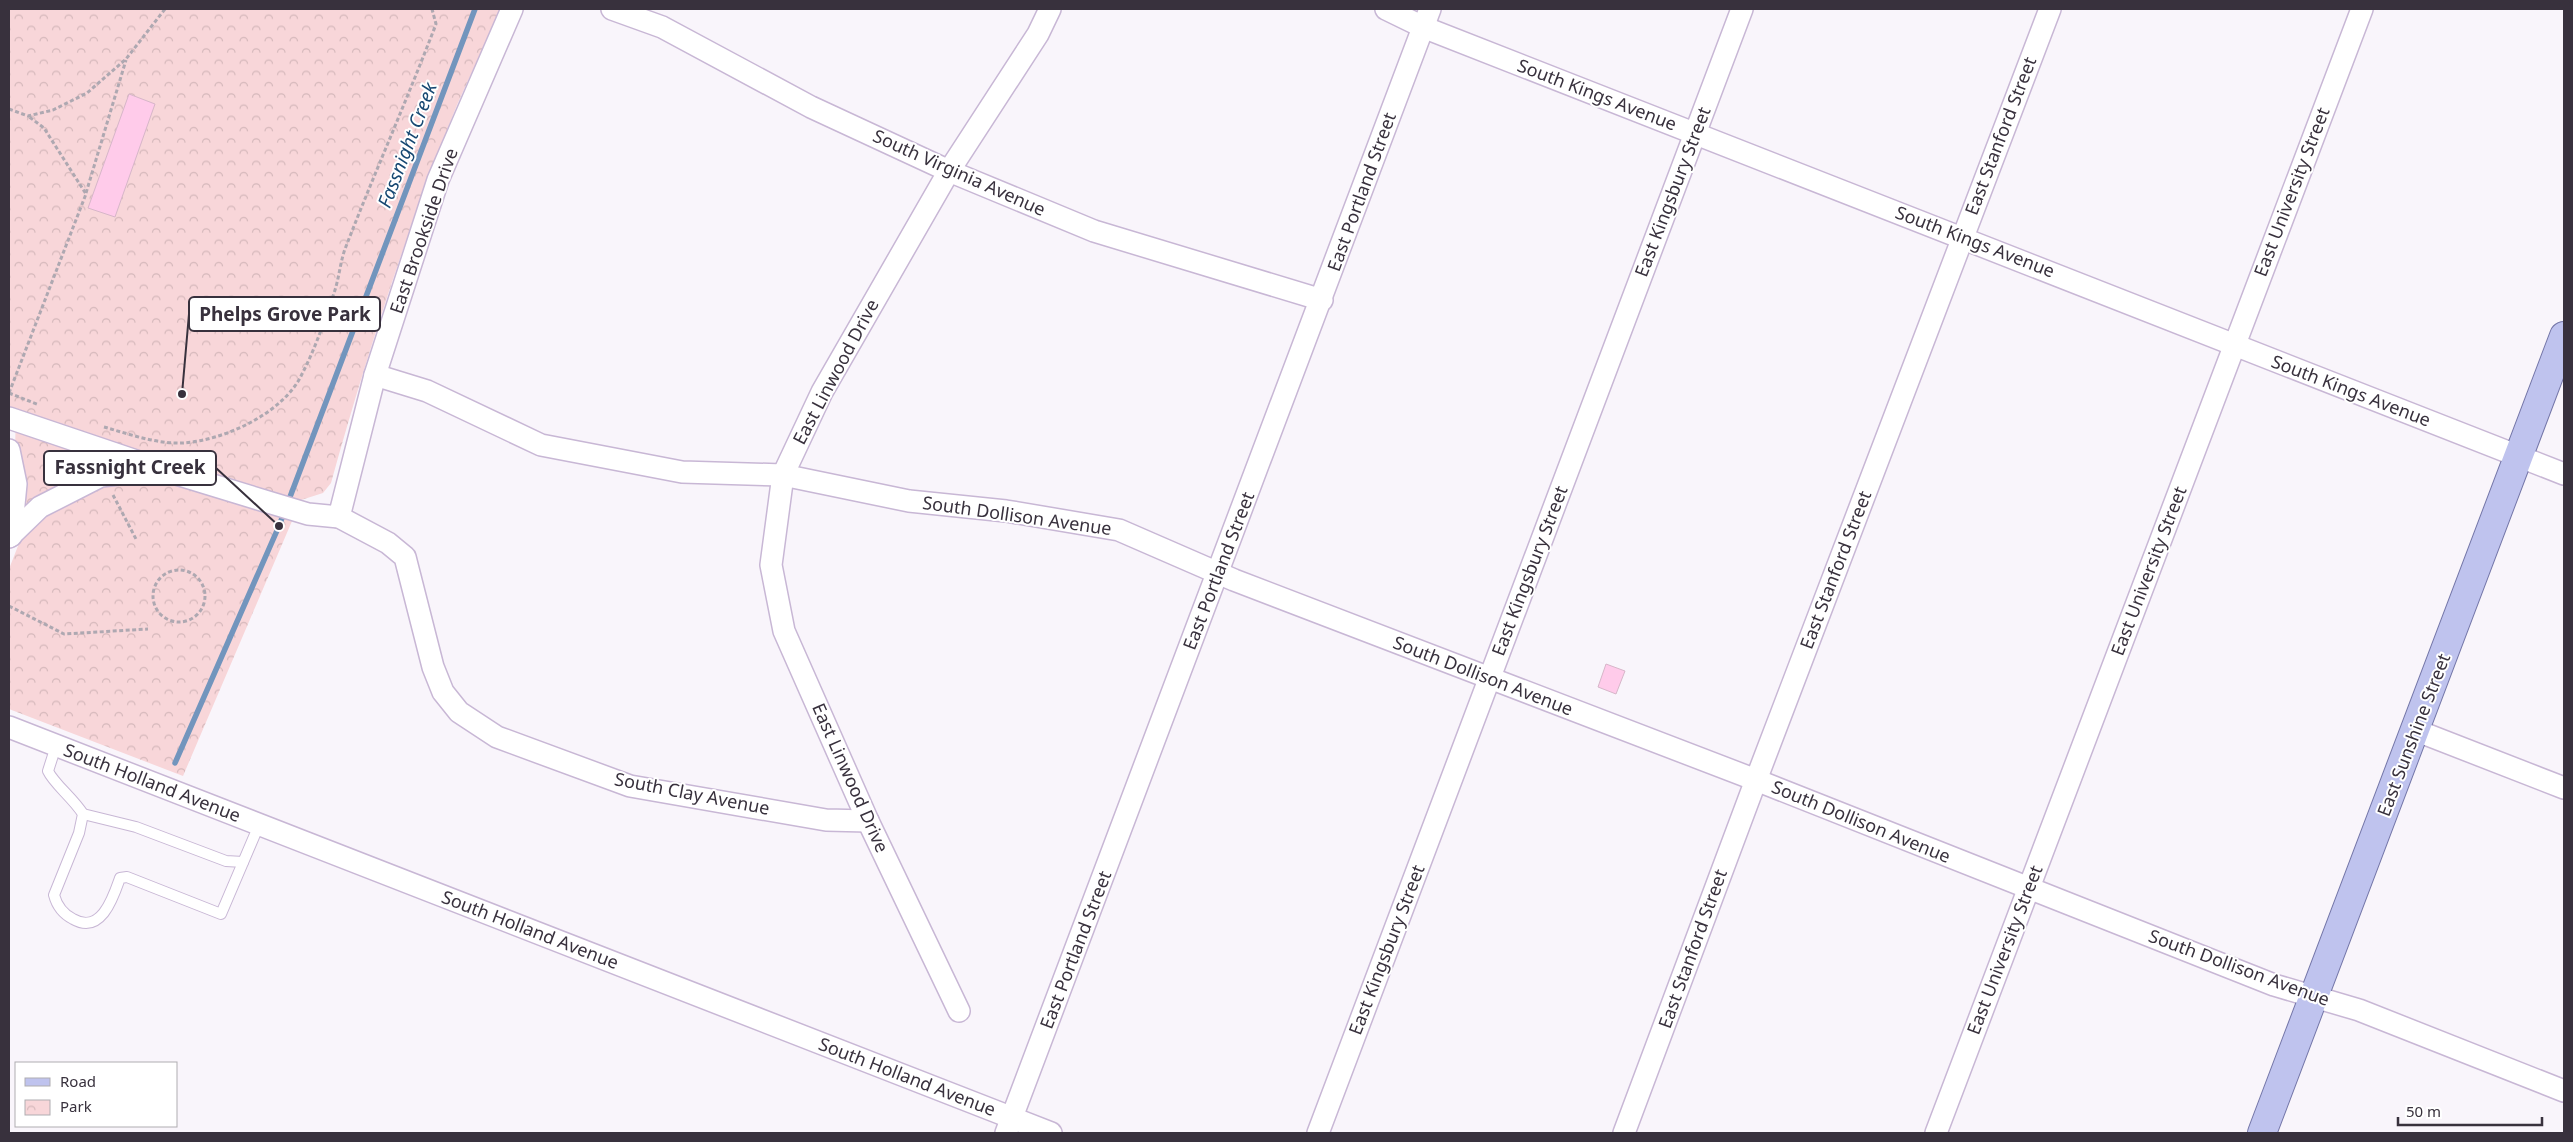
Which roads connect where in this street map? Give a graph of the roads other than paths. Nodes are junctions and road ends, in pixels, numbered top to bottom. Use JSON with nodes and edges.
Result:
{"nodes":[{"id":1,"x":512,"y":9,"type":"edge"},
{"id":2,"x":612,"y":9,"type":"edge"},
{"id":3,"x":1050,"y":9,"type":"edge"},
{"id":4,"x":1386,"y":9,"type":"edge"},
{"id":5,"x":1742,"y":9,"type":"edge"},
{"id":6,"x":2050,"y":9,"type":"edge"},
{"id":7,"x":2362,"y":9,"type":"edge"},
{"id":8,"x":1426,"y":18,"type":"edge"},
{"id":9,"x":1695,"y":133,"type":"junction"},
{"id":10,"x":949,"y":171,"type":"junction"},
{"id":11,"x":1962,"y":238,"type":"junction"},
{"id":12,"x":1322,"y":300,"type":"junction"},
{"id":13,"x":2564,"y":336,"type":"edge"},
{"id":14,"x":2234,"y":345,"type":"junction"},
{"id":15,"x":375,"y":375,"type":"junction"},
{"id":16,"x":9,"y":418,"type":"edge"},
{"id":17,"x":9,"y":450,"type":"edge"},
{"id":18,"x":2519,"y":457,"type":"junction"},
{"id":19,"x":160,"y":469,"type":"junction"},
{"id":20,"x":2564,"y":474,"type":"edge"},
{"id":21,"x":784,"y":475,"type":"junction"},
{"id":22,"x":339,"y":517,"type":"junction"},
{"id":23,"x":10,"y":537,"type":"edge"},
{"id":24,"x":1218,"y":573,"type":"junction"},
{"id":25,"x":1489,"y":678,"type":"junction"},
{"id":26,"x":9,"y":728,"type":"edge"},
{"id":27,"x":2415,"y":730,"type":"junction"},
{"id":28,"x":56,"y":746,"type":"junction"},
{"id":29,"x":1756,"y":780,"type":"junction"},
{"id":30,"x":2564,"y":788,"type":"edge"},
{"id":31,"x":83,"y":814,"type":"junction"},
{"id":32,"x":868,"y":821,"type":"junction"},
{"id":33,"x":258,"y":825,"type":"junction"},
{"id":34,"x":243,"y":862,"type":"junction"},
{"id":35,"x":2029,"y":888,"type":"junction"},
{"id":36,"x":2314,"y":997,"type":"junction"},
{"id":37,"x":959,"y":1011,"type":"dead end"},
{"id":38,"x":2564,"y":1091,"type":"edge"},
{"id":39,"x":1009,"y":1126,"type":"edge"},
{"id":40,"x":1050,"y":1133,"type":"edge"},
{"id":41,"x":1318,"y":1133,"type":"edge"},
{"id":42,"x":1624,"y":1133,"type":"edge"},
{"id":43,"x":1936,"y":1133,"type":"edge"},
{"id":44,"x":2262,"y":1133,"type":"edge"}],
"edges":[{"from":1,"to":15,"type":"street","name":"East Brookside Drive"},
{"from":2,"to":10,"type":"street","name":"South Virginia Avenue"},
{"from":3,"to":10,"type":"street","name":"East Linwood Drive"},
{"from":4,"to":8,"type":"street","name":"South Kings Avenue"},
{"from":5,"to":9,"type":"street","name":"East Kingsbury Street"},
{"from":6,"to":11,"type":"street","name":"East Stanford Street"},
{"from":7,"to":14,"type":"street","name":"East University Street"},
{"from":8,"to":9,"type":"street","name":"South Kings Avenue"},
{"from":8,"to":12,"type":"street","name":"East Portland Street"},
{"from":9,"to":11,"type":"street","name":"South Kings Avenue"},
{"from":9,"to":25,"type":"street","name":"East Kingsbury Street"},
{"from":10,"to":12,"type":"street","name":"South Virginia Avenue"},
{"from":10,"to":21,"type":"street","name":"East Linwood Drive"},
{"from":11,"to":14,"type":"street","name":"South Kings Avenue"},
{"from":11,"to":29,"type":"street","name":"East Stanford Street"},
{"from":12,"to":24,"type":"street","name":"East Portland Street"},
{"from":13,"to":18,"type":"main road","name":"East Sunshine Street"},
{"from":14,"to":18,"type":"street","name":"South Kings Avenue"},
{"from":14,"to":35,"type":"street","name":"East University Street"},
{"from":15,"to":21,"type":"street","name":"South Dollison Avenue"},
{"from":15,"to":22,"type":"street","name":"East Brookside Drive"},
{"from":16,"to":19,"type":"street","name":"South Clay Avenue"},
{"from":17,"to":23,"type":"street"},
{"from":18,"to":20,"type":"street","name":"South Kings Avenue"},
{"from":18,"to":27,"type":"main road","name":"East Sunshine Street"},
{"from":19,"to":22,"type":"street","name":"South Clay Avenue"},
{"from":19,"to":23,"type":"street"},
{"from":21,"to":24,"type":"street","name":"South Dollison Avenue"},
{"from":21,"to":32,"type":"street","name":"East Linwood Drive"},
{"from":22,"to":32,"type":"street","name":"South Clay Avenue"},
{"from":24,"to":25,"type":"street","name":"South Dollison Avenue"},
{"from":24,"to":39,"type":"street","name":"East Portland Street"},
{"from":25,"to":29,"type":"street","name":"South Dollison Avenue"},
{"from":25,"to":41,"type":"street","name":"East Kingsbury Street"},
{"from":26,"to":28,"type":"street","name":"South Holland Avenue"},
{"from":27,"to":30,"type":"street"},
{"from":27,"to":36,"type":"main road","name":"East Sunshine Street"},
{"from":28,"to":31,"type":"lane"},
{"from":28,"to":33,"type":"street","name":"South Holland Avenue"},
{"from":29,"to":35,"type":"street","name":"South Dollison Avenue"},
{"from":29,"to":42,"type":"street","name":"East Stanford Street"},
{"from":31,"to":34,"type":"lane"},
{"from":31,"to":34,"type":"lane"},
{"from":32,"to":37,"type":"street","name":"East Linwood Drive"},
{"from":33,"to":34,"type":"lane"},
{"from":33,"to":39,"type":"street","name":"South Holland Avenue"},
{"from":35,"to":36,"type":"street","name":"South Dollison Avenue"},
{"from":35,"to":43,"type":"street","name":"East University Street"},
{"from":36,"to":38,"type":"street","name":"South Dollison Avenue"},
{"from":36,"to":44,"type":"main road","name":"East Sunshine Street"},
{"from":39,"to":40,"type":"street","name":"South Holland Avenue"}]}
